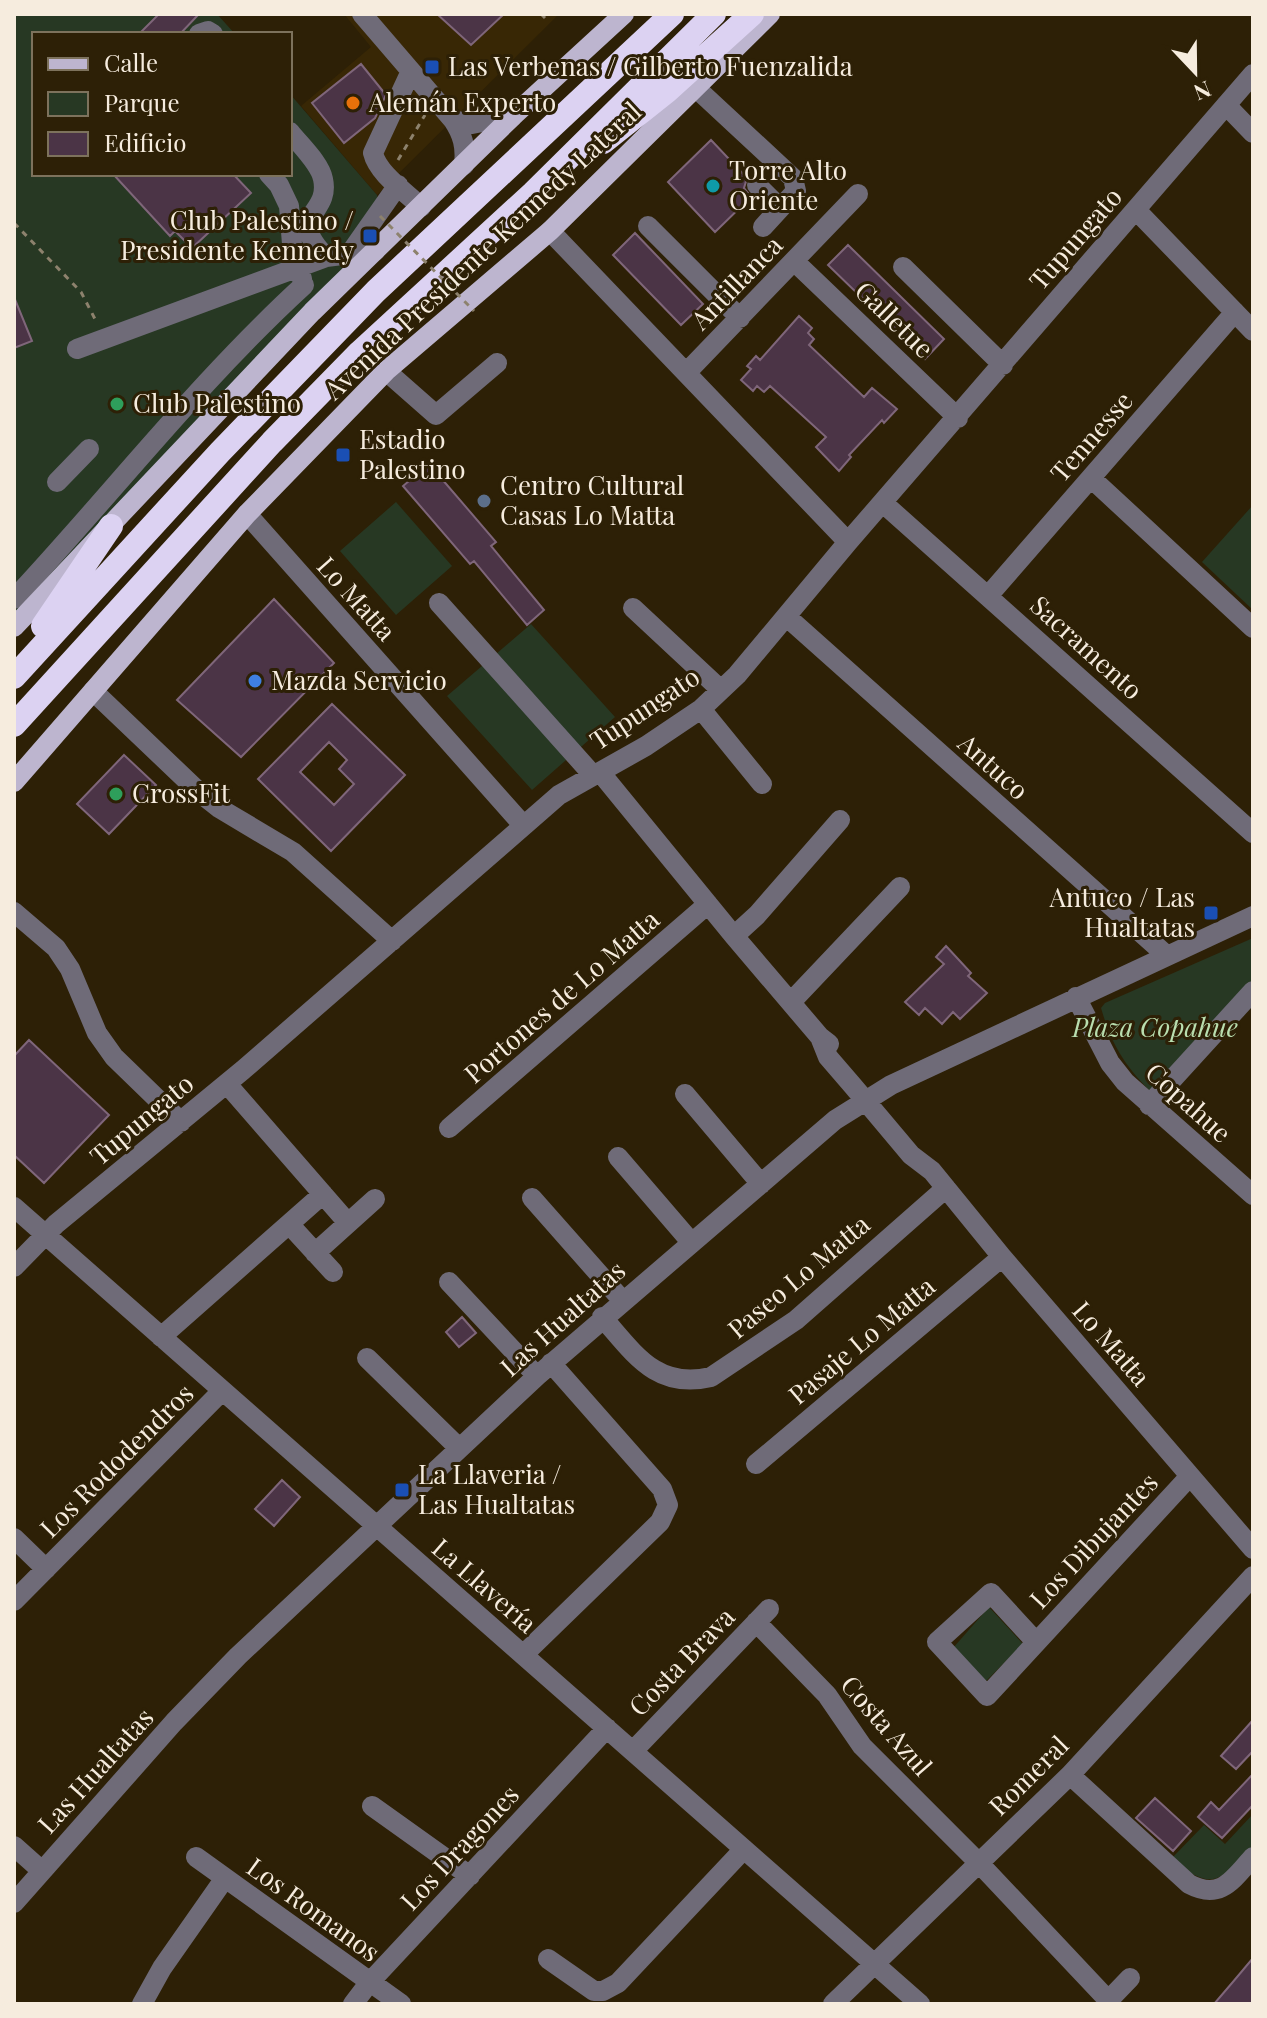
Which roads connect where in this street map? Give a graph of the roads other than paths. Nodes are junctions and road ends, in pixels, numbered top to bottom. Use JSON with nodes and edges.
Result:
{"nodes":[{"id":1,"x":362,"y":14,"type":"edge"},
{"id":2,"x":606,"y":14,"type":"edge"},
{"id":3,"x":624,"y":14,"type":"edge"},
{"id":4,"x":672,"y":14,"type":"edge"},
{"id":5,"x":714,"y":14,"type":"edge"},
{"id":6,"x":752,"y":14,"type":"edge"},
{"id":7,"x":770,"y":14,"type":"edge"},
{"id":8,"x":596,"y":41,"type":"junction"},
{"id":9,"x":411,"y":71,"type":"junction"},
{"id":10,"x":1253,"y":74,"type":"edge"},
{"id":11,"x":696,"y":88,"type":"junction"},
{"id":12,"x":1226,"y":105,"type":"junction"},
{"id":13,"x":513,"y":116,"type":"junction"},
{"id":14,"x":453,"y":120,"type":"junction"},
{"id":15,"x":1253,"y":133,"type":"edge"},
{"id":16,"x":292,"y":135,"type":"edge"},
{"id":17,"x":464,"y":165,"type":"junction"},
{"id":18,"x":271,"y":176,"type":"edge"},
{"id":19,"x":393,"y":180,"type":"junction"},
{"id":20,"x":757,"y":185,"type":"dead end"},
{"id":21,"x":533,"y":193,"type":"junction"},
{"id":22,"x":858,"y":194,"type":"dead end"},
{"id":23,"x":421,"y":207,"type":"junction"},
{"id":24,"x":780,"y":208,"type":"junction"},
{"id":25,"x":1136,"y":210,"type":"junction"},
{"id":26,"x":648,"y":226,"type":"dead end"},
{"id":27,"x":763,"y":227,"type":"dead end"},
{"id":28,"x":550,"y":231,"type":"junction"},
{"id":29,"x":375,"y":251,"type":"junction"},
{"id":30,"x":351,"y":252,"type":"junction"},
{"id":31,"x":326,"y":257,"type":"junction"},
{"id":32,"x":794,"y":261,"type":"junction"},
{"id":33,"x":903,"y":267,"type":"dead end"},
{"id":34,"x":301,"y":276,"type":"junction"},
{"id":35,"x":312,"y":312,"type":"junction"},
{"id":36,"x":1235,"y":312,"type":"junction"},
{"id":37,"x":740,"y":318,"type":"junction"},
{"id":38,"x":1253,"y":331,"type":"edge"},
{"id":39,"x":77,"y":349,"type":"dead end"},
{"id":40,"x":497,"y":363,"type":"dead end"},
{"id":41,"x":1003,"y":365,"type":"junction"},
{"id":42,"x":386,"y":371,"type":"junction"},
{"id":43,"x":686,"y":373,"type":"junction"},
{"id":44,"x":958,"y":418,"type":"junction"},
{"id":45,"x":89,"y":449,"type":"dead end"},
{"id":46,"x":1091,"y":478,"type":"junction"},
{"id":47,"x":57,"y":482,"type":"dead end"},
{"id":48,"x":883,"y":503,"type":"junction"},
{"id":49,"x":247,"y":514,"type":"junction"},
{"id":50,"x":111,"y":526,"type":"junction"},
{"id":51,"x":848,"y":542,"type":"junction"},
{"id":52,"x":988,"y":596,"type":"junction"},
{"id":53,"x":14,"y":599,"type":"edge"},
{"id":54,"x":439,"y":603,"type":"dead end"},
{"id":55,"x":633,"y":608,"type":"dead end"},
{"id":56,"x":787,"y":617,"type":"junction"},
{"id":57,"x":14,"y":627,"type":"edge"},
{"id":58,"x":1253,"y":628,"type":"edge"},
{"id":59,"x":14,"y":669,"type":"edge"},
{"id":60,"x":14,"y":677,"type":"edge"},
{"id":61,"x":721,"y":690,"type":"junction"},
{"id":62,"x":93,"y":691,"type":"junction"},
{"id":63,"x":701,"y":709,"type":"junction"},
{"id":64,"x":14,"y":725,"type":"edge"},
{"id":65,"x":596,"y":773,"type":"junction"},
{"id":66,"x":14,"y":782,"type":"edge"},
{"id":67,"x":762,"y":784,"type":"dead end"},
{"id":68,"x":840,"y":820,"type":"dead end"},
{"id":69,"x":523,"y":825,"type":"junction"},
{"id":70,"x":1253,"y":833,"type":"edge"},
{"id":71,"x":900,"y":887,"type":"dead end"},
{"id":72,"x":708,"y":904,"type":"junction"},
{"id":73,"x":14,"y":912,"type":"edge"},
{"id":74,"x":1253,"y":916,"type":"edge"},
{"id":75,"x":734,"y":936,"type":"junction"},
{"id":76,"x":392,"y":941,"type":"junction"},
{"id":77,"x":1165,"y":954,"type":"junction"},
{"id":78,"x":1253,"y":991,"type":"edge"},
{"id":79,"x":1076,"y":997,"type":"junction"},
{"id":80,"x":791,"y":1002,"type":"junction"},
{"id":81,"x":227,"y":1084,"type":"junction"},
{"id":82,"x":685,"y":1094,"type":"dead end"},
{"id":83,"x":870,"y":1096,"type":"junction"},
{"id":84,"x":1149,"y":1105,"type":"junction"},
{"id":85,"x":181,"y":1122,"type":"junction"},
{"id":86,"x":449,"y":1128,"type":"dead end"},
{"id":87,"x":618,"y":1157,"type":"dead end"},
{"id":88,"x":761,"y":1184,"type":"junction"},
{"id":89,"x":1250,"y":1186,"type":"edge"},
{"id":90,"x":946,"y":1188,"type":"junction"},
{"id":91,"x":323,"y":1194,"type":"junction"},
{"id":92,"x":532,"y":1198,"type":"dead end"},
{"id":93,"x":375,"y":1199,"type":"dead end"},
{"id":94,"x":14,"y":1207,"type":"edge"},
{"id":95,"x":348,"y":1223,"type":"junction"},
{"id":96,"x":289,"y":1224,"type":"junction"},
{"id":97,"x":45,"y":1235,"type":"junction"},
{"id":98,"x":691,"y":1242,"type":"junction"},
{"id":99,"x":315,"y":1253,"type":"junction"},
{"id":100,"x":1002,"y":1257,"type":"junction"},
{"id":101,"x":14,"y":1267,"type":"edge"},
{"id":102,"x":333,"y":1272,"type":"dead end"},
{"id":103,"x":449,"y":1282,"type":"dead end"},
{"id":104,"x":622,"y":1300,"type":"junction"},
{"id":105,"x":602,"y":1317,"type":"junction"},
{"id":106,"x":161,"y":1337,"type":"junction"},
{"id":107,"x":367,"y":1358,"type":"dead end"},
{"id":108,"x":544,"y":1369,"type":"junction"},
{"id":109,"x":222,"y":1391,"type":"junction"},
{"id":110,"x":459,"y":1448,"type":"junction"},
{"id":111,"x":756,"y":1464,"type":"dead end"},
{"id":112,"x":1190,"y":1476,"type":"junction"},
{"id":113,"x":375,"y":1525,"type":"junction"},
{"id":114,"x":14,"y":1538,"type":"edge"},
{"id":115,"x":1253,"y":1549,"type":"edge"},
{"id":116,"x":46,"y":1569,"type":"junction"},
{"id":117,"x":1253,"y":1576,"type":"edge"},
{"id":118,"x":14,"y":1601,"type":"edge"},
{"id":119,"x":762,"y":1616,"type":"joint"},
{"id":120,"x":1036,"y":1642,"type":"junction"},
{"id":121,"x":523,"y":1655,"type":"junction"},
{"id":122,"x":607,"y":1728,"type":"junction"},
{"id":123,"x":633,"y":1751,"type":"junction"},
{"id":124,"x":1070,"y":1775,"type":"junction"},
{"id":125,"x":372,"y":1806,"type":"dead end"},
{"id":126,"x":14,"y":1846,"type":"edge"},
{"id":127,"x":744,"y":1849,"type":"junction"},
{"id":128,"x":196,"y":1857,"type":"dead end"},
{"id":129,"x":1253,"y":1857,"type":"edge"},
{"id":130,"x":978,"y":1862,"type":"junction"},
{"id":131,"x":42,"y":1871,"type":"junction"},
{"id":132,"x":470,"y":1876,"type":"junction"},
{"id":133,"x":225,"y":1878,"type":"junction"},
{"id":134,"x":14,"y":1903,"type":"edge"},
{"id":135,"x":548,"y":1959,"type":"dead end"},
{"id":136,"x":874,"y":1963,"type":"junction"},
{"id":137,"x":1130,"y":1978,"type":"dead end"},
{"id":138,"x":369,"y":1983,"type":"junction"},
{"id":139,"x":1106,"y":2002,"type":"edge"},
{"id":140,"x":142,"y":2004,"type":"edge"},
{"id":141,"x":353,"y":2004,"type":"edge"},
{"id":142,"x":401,"y":2004,"type":"edge"},
{"id":143,"x":833,"y":2004,"type":"edge"},
{"id":144,"x":920,"y":2004,"type":"edge"}],
"edges":[{"from":1,"to":9,"type":"street"},
{"from":2,"to":8,"type":"street"},
{"from":3,"to":8,"type":"main road"},
{"from":4,"to":60,"type":"highway"},
{"from":5,"to":21,"type":"highway"},
{"from":6,"to":21,"type":"highway"},
{"from":7,"to":11,"type":"main road","name":"Avenida Presidente Kennedy Lateral"},
{"from":8,"to":13,"type":"main road"},
{"from":9,"to":14,"type":"street"},
{"from":9,"to":19,"type":"street"},
{"from":10,"to":12,"type":"street","name":"Tupungato"},
{"from":11,"to":24,"type":"street"},
{"from":11,"to":28,"type":"main road","name":"Avenida Presidente Kennedy Lateral"},
{"from":12,"to":15,"type":"street"},
{"from":12,"to":25,"type":"street","name":"Tupungato"},
{"from":13,"to":14,"type":"street"},
{"from":13,"to":17,"type":"main road"},
{"from":14,"to":17,"type":"street"},
{"from":16,"to":31,"type":"street"},
{"from":17,"to":23,"type":"main road"},
{"from":18,"to":34,"type":"street"},
{"from":19,"to":23,"type":"street"},
{"from":19,"to":30,"type":"street"},
{"from":20,"to":24,"type":"street"},
{"from":21,"to":64,"type":"highway"},
{"from":22,"to":32,"type":"street","name":"Antillanca"},
{"from":23,"to":29,"type":"main road"},
{"from":24,"to":27,"type":"street"},
{"from":25,"to":36,"type":"street"},
{"from":25,"to":41,"type":"street","name":"Tupungato"},
{"from":26,"to":37,"type":"street"},
{"from":28,"to":42,"type":"main road","name":"Avenida Presidente Kennedy Lateral"},
{"from":28,"to":43,"type":"street"},
{"from":29,"to":30,"type":"street"},
{"from":29,"to":35,"type":"main road"},
{"from":30,"to":31,"type":"street"},
{"from":31,"to":34,"type":"street"},
{"from":32,"to":37,"type":"street","name":"Antillanca"},
{"from":32,"to":44,"type":"street","name":"Galletue"},
{"from":33,"to":41,"type":"street"},
{"from":34,"to":35,"type":"street"},
{"from":34,"to":39,"type":"street"},
{"from":34,"to":53,"type":"street"},
{"from":35,"to":50,"type":"main road"},
{"from":36,"to":38,"type":"street"},
{"from":36,"to":46,"type":"street","name":"Tennesse"},
{"from":37,"to":43,"type":"street","name":"Antillanca"},
{"from":40,"to":42,"type":"street"},
{"from":41,"to":44,"type":"street","name":"Tupungato"},
{"from":42,"to":49,"type":"main road","name":"Avenida Presidente Kennedy Lateral"},
{"from":43,"to":51,"type":"street"},
{"from":44,"to":48,"type":"street","name":"Tupungato"},
{"from":45,"to":47,"type":"street"},
{"from":46,"to":52,"type":"street","name":"Tennesse"},
{"from":46,"to":58,"type":"street"},
{"from":48,"to":51,"type":"street","name":"Tupungato"},
{"from":48,"to":52,"type":"street","name":"Sacramento"},
{"from":49,"to":62,"type":"main road","name":"Avenida Presidente Kennedy Lateral"},
{"from":49,"to":69,"type":"street","name":"Lo Matta"},
{"from":50,"to":57,"type":"main road"},
{"from":50,"to":59,"type":"highway"},
{"from":51,"to":56,"type":"street","name":"Tupungato"},
{"from":52,"to":70,"type":"street","name":"Sacramento"},
{"from":54,"to":65,"type":"street","name":"Lo Matta"},
{"from":55,"to":61,"type":"street"},
{"from":56,"to":61,"type":"street","name":"Tupungato"},
{"from":56,"to":77,"type":"street","name":"Antuco"},
{"from":61,"to":63,"type":"street","name":"Tupungato"},
{"from":62,"to":66,"type":"main road","name":"Avenida Presidente Kennedy Lateral"},
{"from":62,"to":76,"type":"street"},
{"from":63,"to":65,"type":"street","name":"Tupungato"},
{"from":63,"to":67,"type":"street"},
{"from":65,"to":69,"type":"street","name":"Tupungato"},
{"from":65,"to":72,"type":"street","name":"Lo Matta"},
{"from":68,"to":75,"type":"street"},
{"from":69,"to":76,"type":"street","name":"Tupungato"},
{"from":71,"to":80,"type":"street"},
{"from":72,"to":75,"type":"street","name":"Lo Matta"},
{"from":72,"to":86,"type":"street","name":"Portones de Lo Matta"},
{"from":73,"to":85,"type":"street"},
{"from":74,"to":77,"type":"street","name":"Las Hualtatas"},
{"from":75,"to":80,"type":"street","name":"Lo Matta"},
{"from":76,"to":81,"type":"street","name":"Tupungato"},
{"from":77,"to":79,"type":"street","name":"Las Hualtatas"},
{"from":78,"to":84,"type":"street"},
{"from":79,"to":83,"type":"street","name":"Las Hualtatas"},
{"from":79,"to":84,"type":"street","name":"Copahue"},
{"from":80,"to":83,"type":"street","name":"Lo Matta"},
{"from":81,"to":85,"type":"street","name":"Tupungato"},
{"from":81,"to":91,"type":"street"},
{"from":82,"to":88,"type":"street"},
{"from":83,"to":88,"type":"street","name":"Las Hualtatas"},
{"from":83,"to":90,"type":"street","name":"Lo Matta"},
{"from":84,"to":89,"type":"street","name":"Copahue"},
{"from":85,"to":97,"type":"street","name":"Tupungato"},
{"from":87,"to":98,"type":"street"},
{"from":88,"to":98,"type":"street","name":"Las Hualtatas"},
{"from":90,"to":100,"type":"street","name":"Lo Matta"},
{"from":90,"to":105,"type":"street","name":"Paseo Lo Matta"},
{"from":91,"to":95,"type":"street"},
{"from":91,"to":96,"type":"street"},
{"from":92,"to":104,"type":"street"},
{"from":93,"to":95,"type":"street"},
{"from":94,"to":97,"type":"street","name":"La Llavería"},
{"from":95,"to":99,"type":"street"},
{"from":96,"to":99,"type":"street"},
{"from":96,"to":106,"type":"street"},
{"from":97,"to":101,"type":"street","name":"Tupungato"},
{"from":97,"to":106,"type":"street","name":"La Llavería"},
{"from":98,"to":104,"type":"street","name":"Las Hualtatas"},
{"from":99,"to":102,"type":"street"},
{"from":100,"to":111,"type":"street","name":"Pasaje Lo Matta"},
{"from":100,"to":112,"type":"street","name":"Lo Matta"},
{"from":103,"to":108,"type":"street"},
{"from":104,"to":105,"type":"street","name":"Las Hualtatas"},
{"from":105,"to":108,"type":"street","name":"Las Hualtatas"},
{"from":106,"to":109,"type":"street","name":"La Llavería"},
{"from":107,"to":110,"type":"street"},
{"from":108,"to":110,"type":"street","name":"Las Hualtatas"},
{"from":108,"to":121,"type":"street"},
{"from":109,"to":113,"type":"street","name":"La Llavería"},
{"from":109,"to":116,"type":"street","name":"Los Rododendros"},
{"from":110,"to":113,"type":"street","name":"Las Hualtatas"},
{"from":112,"to":115,"type":"street","name":"Lo Matta"},
{"from":112,"to":120,"type":"street","name":"Los Dibujantes"},
{"from":113,"to":121,"type":"street","name":"La Llavería"},
{"from":113,"to":131,"type":"street","name":"Las Hualtatas"},
{"from":114,"to":116,"type":"street"},
{"from":116,"to":118,"type":"street","name":"Los Rododendros"},
{"from":117,"to":124,"type":"street","name":"Romeral"},
{"from":119,"to":123,"type":"street","name":"Costa Brava"},
{"from":119,"to":130,"type":"street","name":"Costa Azul"},
{"from":120,"to":120,"type":"street","name":"Los Dibujantes"},
{"from":121,"to":122,"type":"street","name":"La Llavería"},
{"from":122,"to":123,"type":"street","name":"La Llavería"},
{"from":122,"to":132,"type":"street","name":"Los Dragones"},
{"from":123,"to":127,"type":"street","name":"La Llavería"},
{"from":124,"to":129,"type":"street"},
{"from":124,"to":130,"type":"street","name":"Romeral"},
{"from":125,"to":132,"type":"street"},
{"from":126,"to":131,"type":"street"},
{"from":127,"to":135,"type":"street"},
{"from":127,"to":136,"type":"street","name":"La Llavería"},
{"from":128,"to":133,"type":"street","name":"Los Romanos"},
{"from":130,"to":136,"type":"street","name":"Romeral"},
{"from":130,"to":139,"type":"street","name":"Costa Azul"},
{"from":131,"to":134,"type":"street","name":"Las Hualtatas"},
{"from":132,"to":138,"type":"street","name":"Los Dragones"},
{"from":133,"to":138,"type":"street","name":"Los Romanos"},
{"from":133,"to":140,"type":"street"},
{"from":136,"to":143,"type":"street","name":"Romeral"},
{"from":136,"to":144,"type":"street","name":"La Llavería"},
{"from":137,"to":139,"type":"street"},
{"from":138,"to":141,"type":"street","name":"Los Dragones"},
{"from":138,"to":142,"type":"street","name":"Los Romanos"}]}
